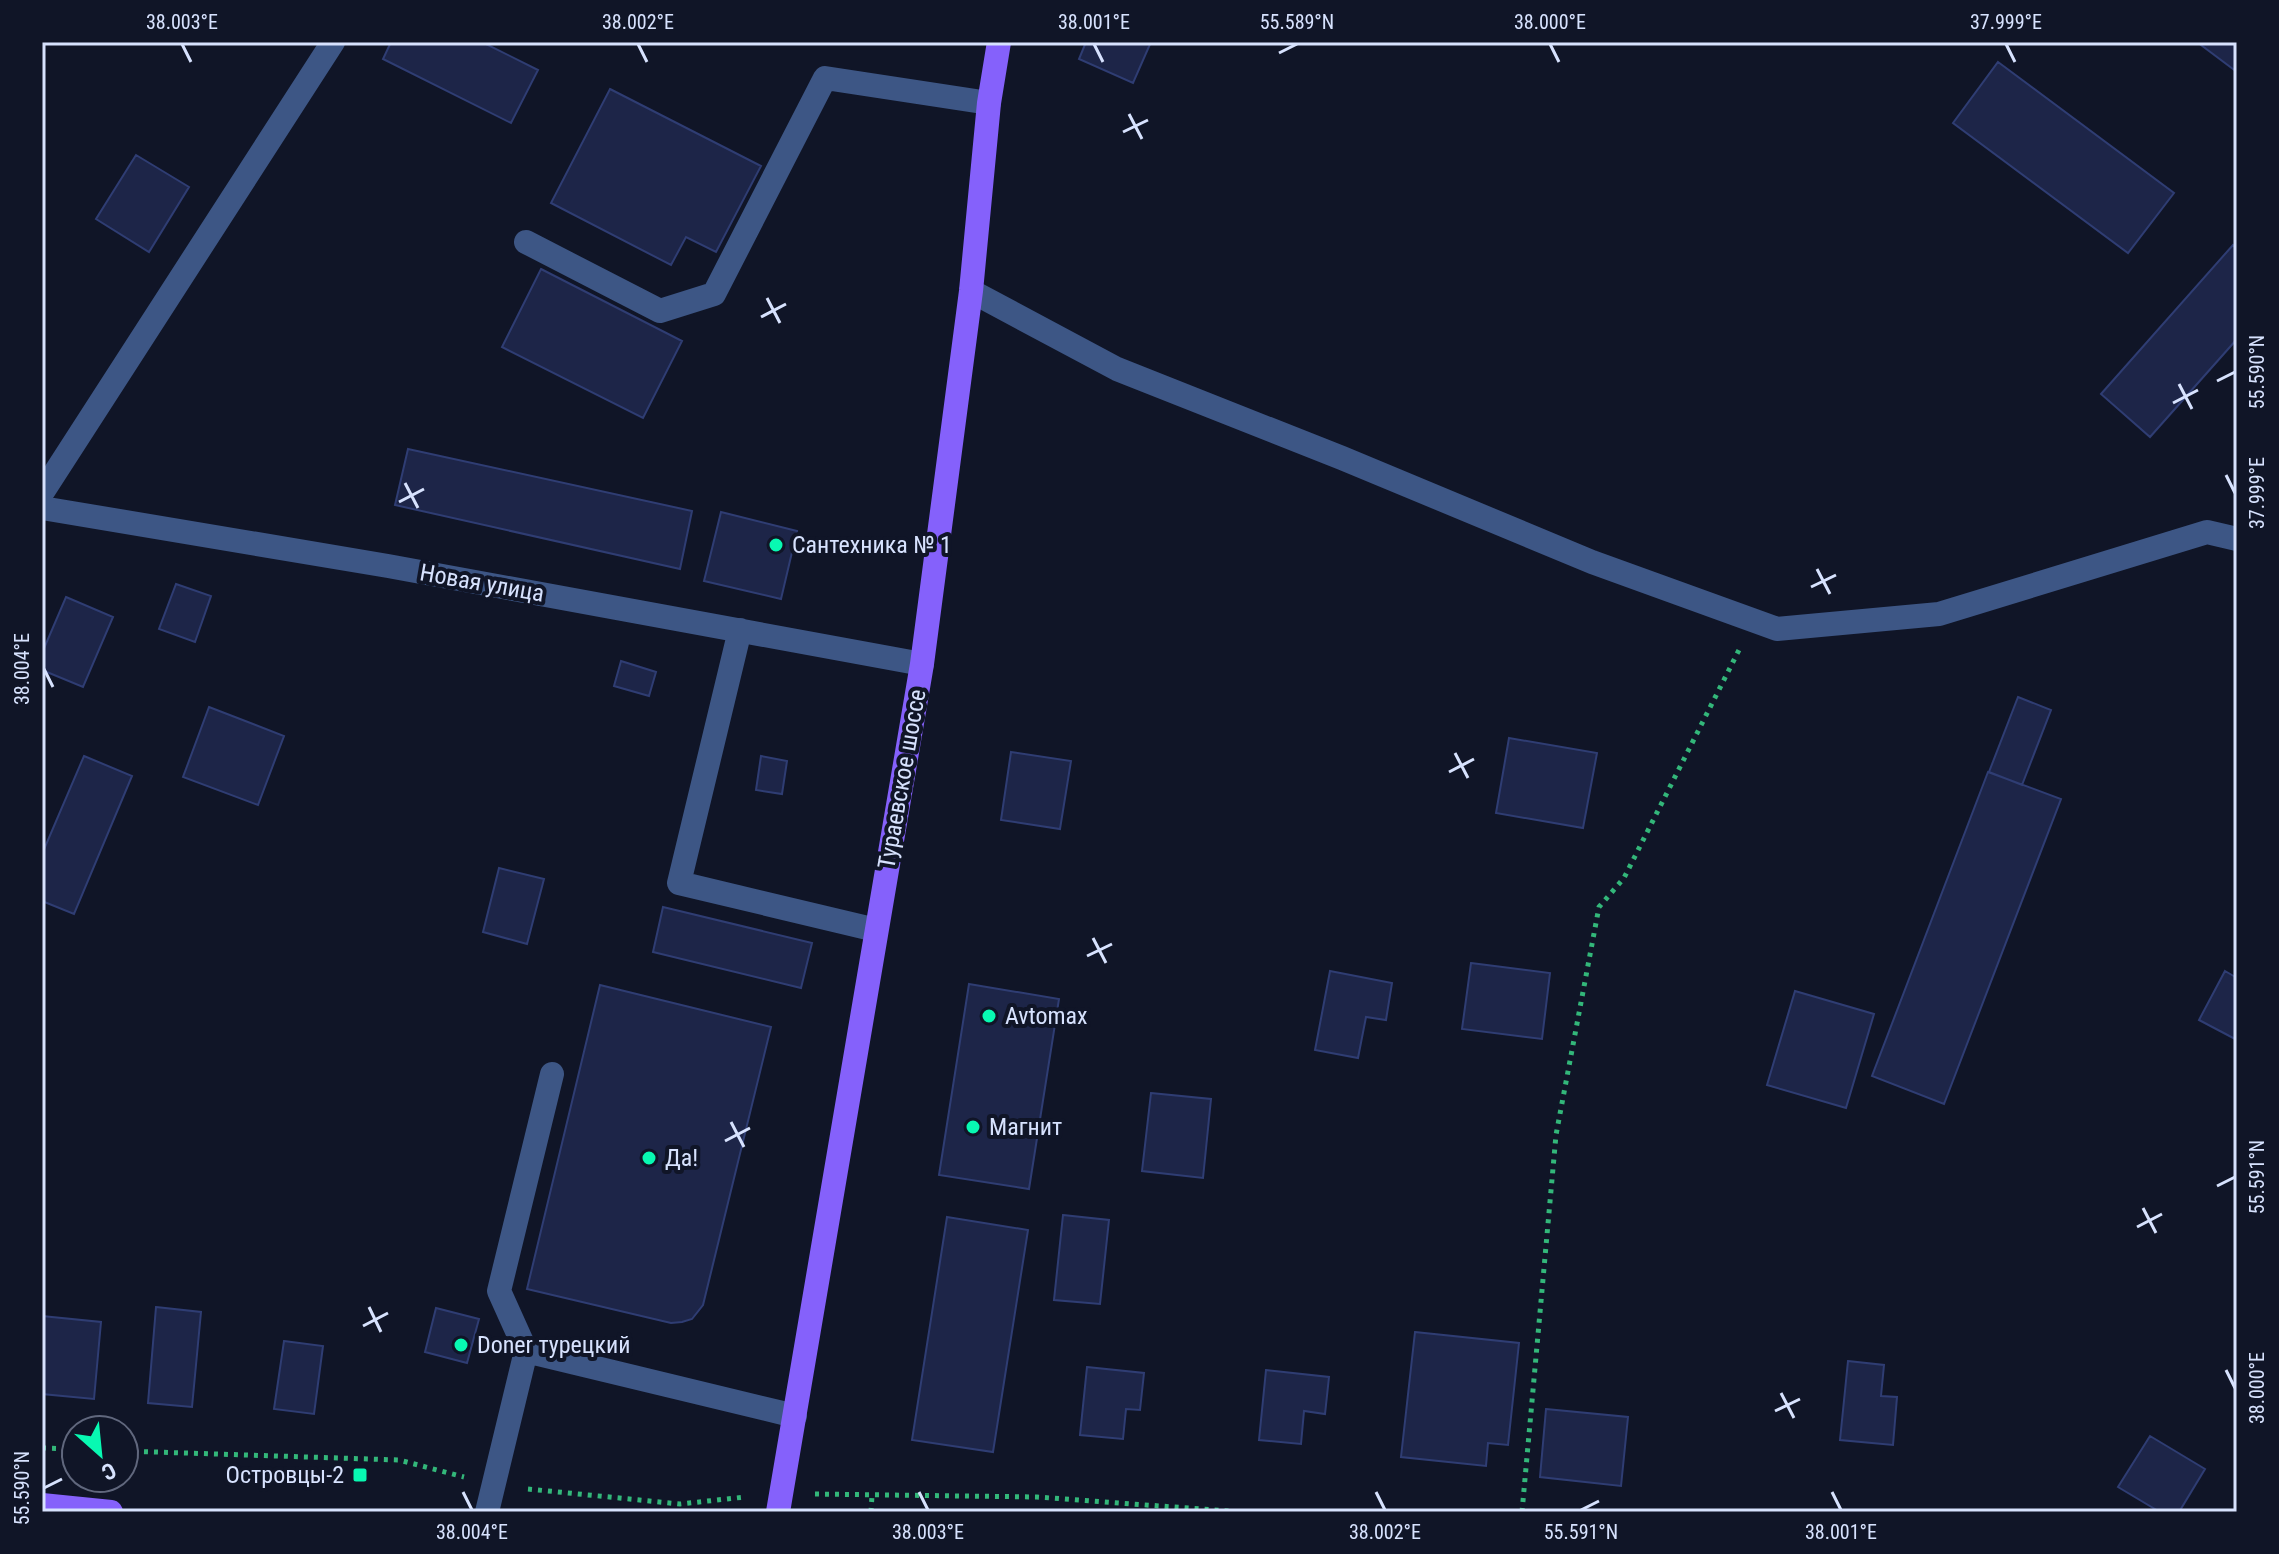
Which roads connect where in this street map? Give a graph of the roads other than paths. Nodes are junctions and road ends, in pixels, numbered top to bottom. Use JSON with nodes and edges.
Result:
{"nodes":[{"id":1,"x":333,"y":42,"type":"edge"},
{"id":2,"x":999,"y":42,"type":"edge"},
{"id":3,"x":989,"y":103,"type":"junction"},
{"id":4,"x":526,"y":242,"type":"dead end"},
{"id":5,"x":971,"y":291,"type":"junction"},
{"id":6,"x":42,"y":493,"type":"edge"},
{"id":7,"x":42,"y":508,"type":"edge"},
{"id":8,"x":2237,"y":539,"type":"edge"},
{"id":9,"x":740,"y":630,"type":"junction"},
{"id":10,"x":922,"y":664,"type":"junction"},
{"id":11,"x":876,"y":930,"type":"junction"},
{"id":12,"x":552,"y":1074,"type":"dead end"},
{"id":13,"x":526,"y":1351,"type":"junction"},
{"id":14,"x":795,"y":1416,"type":"junction"},
{"id":15,"x":780,"y":1503,"type":"edge"},
{"id":16,"x":42,"y":1505,"type":"edge"},
{"id":17,"x":111,"y":1512,"type":"edge"},
{"id":18,"x":487,"y":1512,"type":"edge"}],
"edges":[{"from":1,"to":6,"type":"street"},
{"from":2,"to":3,"type":"main road","name":"Тураевское шоссе"},
{"from":3,"to":4,"type":"street"},
{"from":3,"to":5,"type":"main road","name":"Тураевское шоссе"},
{"from":5,"to":8,"type":"street"},
{"from":5,"to":10,"type":"main road","name":"Тураевское шоссе"},
{"from":7,"to":9,"type":"street","name":"Новая улица"},
{"from":9,"to":10,"type":"street","name":"Новая улица"},
{"from":9,"to":11,"type":"street"},
{"from":10,"to":11,"type":"main road","name":"Тураевское шоссе"},
{"from":11,"to":14,"type":"main road","name":"Тураевское шоссе"},
{"from":12,"to":13,"type":"street"},
{"from":13,"to":14,"type":"street"},
{"from":13,"to":18,"type":"street"},
{"from":14,"to":15,"type":"main road","name":"Тураевское шоссе"},
{"from":16,"to":17,"type":"main road"}]}
